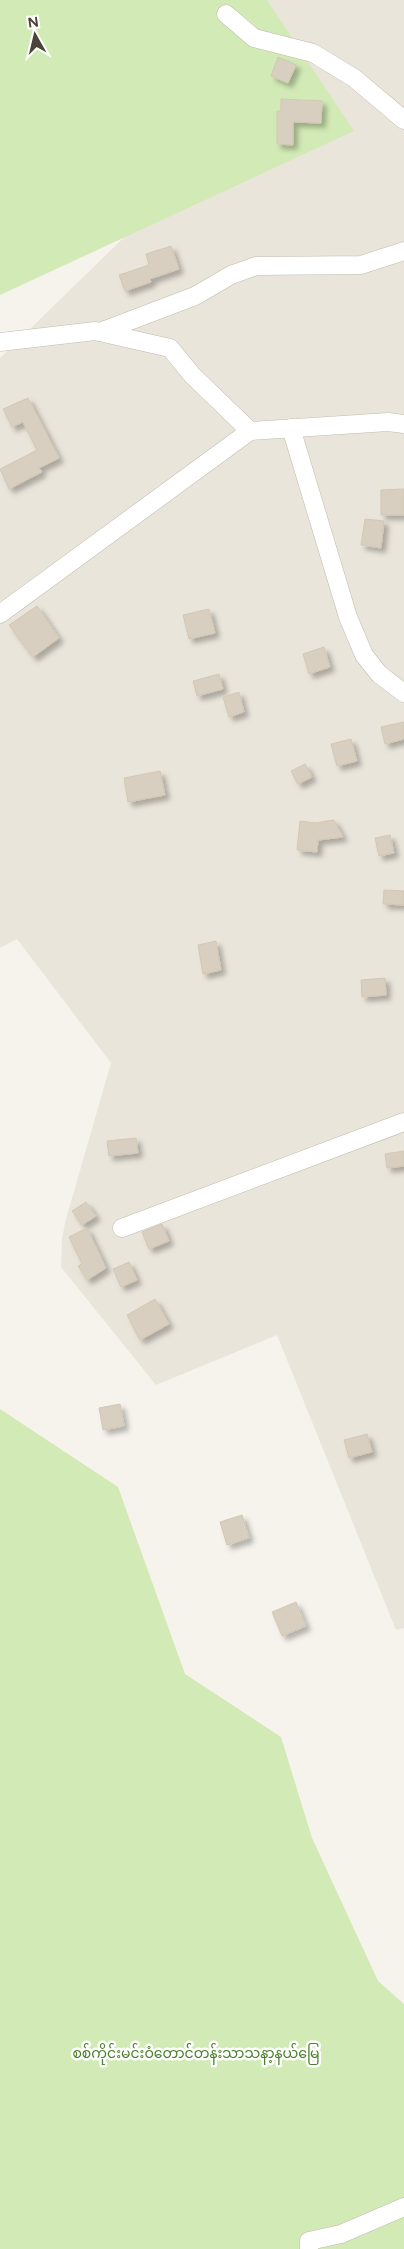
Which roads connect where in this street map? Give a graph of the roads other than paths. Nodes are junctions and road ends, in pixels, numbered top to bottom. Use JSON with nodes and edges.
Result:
{"nodes":[{"id":1,"x":226,"y":14,"type":"dead end"},
{"id":2,"x":404,"y":120,"type":"edge"},
{"id":3,"x":404,"y":251,"type":"edge"},
{"id":4,"x":100,"y":332,"type":"junction"},
{"id":5,"x":0,"y":342,"type":"edge"},
{"id":6,"x":404,"y":424,"type":"edge"},
{"id":7,"x":291,"y":428,"type":"junction"},
{"id":8,"x":250,"y":431,"type":"junction"},
{"id":9,"x":0,"y":614,"type":"edge"},
{"id":10,"x":404,"y":693,"type":"edge"},
{"id":11,"x":404,"y":1122,"type":"edge"},
{"id":12,"x":122,"y":1228,"type":"dead end"},
{"id":13,"x":404,"y":2207,"type":"edge"},
{"id":14,"x":309,"y":2249,"type":"edge"}],
"edges":[{"from":1,"to":2,"type":"street"},
{"from":3,"to":4,"type":"street"},
{"from":4,"to":5,"type":"street"},
{"from":4,"to":8,"type":"street"},
{"from":6,"to":7,"type":"street"},
{"from":7,"to":8,"type":"street"},
{"from":7,"to":10,"type":"street"},
{"from":8,"to":9,"type":"street"},
{"from":11,"to":12,"type":"street"},
{"from":13,"to":14,"type":"street"}]}
